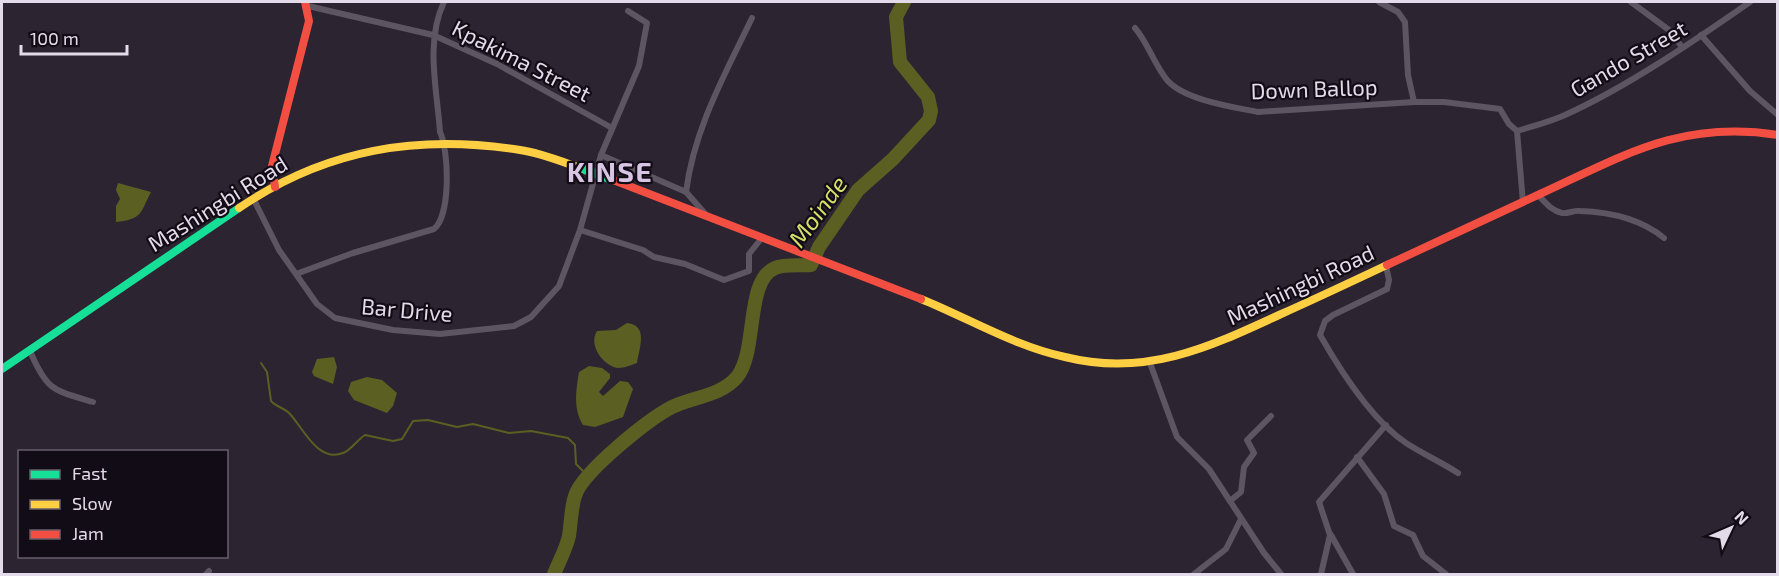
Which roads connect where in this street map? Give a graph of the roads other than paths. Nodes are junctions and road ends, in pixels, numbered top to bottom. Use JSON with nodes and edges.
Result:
{"nodes":[{"id":1,"x":444,"y":2,"type":"edge"},
{"id":2,"x":1378,"y":2,"type":"edge"},
{"id":3,"x":1631,"y":2,"type":"edge"},
{"id":4,"x":1750,"y":2,"type":"edge"},
{"id":5,"x":306,"y":4,"type":"edge"},
{"id":6,"x":628,"y":11,"type":"dead end"},
{"id":7,"x":752,"y":18,"type":"dead end"},
{"id":8,"x":1135,"y":28,"type":"dead end"},
{"id":9,"x":433,"y":35,"type":"junction"},
{"id":10,"x":1701,"y":35,"type":"junction"},
{"id":11,"x":1682,"y":47,"type":"junction"},
{"id":12,"x":1414,"y":102,"type":"junction"},
{"id":13,"x":1778,"y":115,"type":"edge"},
{"id":14,"x":612,"y":128,"type":"junction"},
{"id":15,"x":1517,"y":131,"type":"junction"},
{"id":16,"x":1778,"y":135,"type":"edge"},
{"id":17,"x":445,"y":143,"type":"junction"},
{"id":18,"x":601,"y":155,"type":"junction"},
{"id":19,"x":275,"y":187,"type":"junction"},
{"id":20,"x":686,"y":192,"type":"junction"},
{"id":21,"x":1539,"y":196,"type":"junction"},
{"id":22,"x":253,"y":198,"type":"junction"},
{"id":23,"x":1523,"y":203,"type":"junction"},
{"id":24,"x":709,"y":217,"type":"junction"},
{"id":25,"x":580,"y":230,"type":"junction"},
{"id":26,"x":1664,"y":238,"type":"dead end"},
{"id":27,"x":761,"y":239,"type":"junction"},
{"id":28,"x":1386,"y":266,"type":"junction"},
{"id":29,"x":296,"y":274,"type":"junction"},
{"id":30,"x":30,"y":351,"type":"junction"},
{"id":31,"x":1150,"y":363,"type":"junction"},
{"id":32,"x":2,"y":369,"type":"edge"},
{"id":33,"x":93,"y":402,"type":"dead end"},
{"id":34,"x":1271,"y":416,"type":"dead end"},
{"id":35,"x":1386,"y":425,"type":"junction"},
{"id":36,"x":1357,"y":457,"type":"junction"},
{"id":37,"x":1458,"y":473,"type":"dead end"},
{"id":38,"x":1230,"y":501,"type":"junction"},
{"id":39,"x":1241,"y":519,"type":"junction"},
{"id":40,"x":1330,"y":535,"type":"junction"},
{"id":41,"x":1194,"y":574,"type":"edge"},
{"id":42,"x":1281,"y":574,"type":"edge"},
{"id":43,"x":1321,"y":574,"type":"edge"},
{"id":44,"x":1353,"y":574,"type":"edge"},
{"id":45,"x":1446,"y":574,"type":"edge"}],
"edges":[{"from":1,"to":9,"type":"street"},
{"from":2,"to":12,"type":"street"},
{"from":3,"to":11,"type":"street"},
{"from":4,"to":10,"type":"street","name":"Gando Street"},
{"from":5,"to":9,"type":"street","name":"Kpakima Street"},
{"from":5,"to":19,"type":"main road"},
{"from":6,"to":14,"type":"street","name":"Bar Drive"},
{"from":7,"to":20,"type":"street"},
{"from":8,"to":12,"type":"street","name":"Down Ballop"},
{"from":9,"to":14,"type":"street","name":"Kpakima Street"},
{"from":9,"to":17,"type":"street"},
{"from":10,"to":11,"type":"street","name":"Gando Street"},
{"from":10,"to":13,"type":"street"},
{"from":11,"to":15,"type":"street","name":"Gando Street"},
{"from":12,"to":15,"type":"street","name":"Down Ballop"},
{"from":14,"to":18,"type":"street","name":"Bar Drive"},
{"from":15,"to":23,"type":"street"},
{"from":16,"to":21,"type":"main road","name":"Mashingbi Road"},
{"from":17,"to":19,"type":"main road","name":"Mashingbi Road"},
{"from":17,"to":24,"type":"main road","name":"Mashingbi Road","bridge":true},
{"from":17,"to":29,"type":"street"},
{"from":18,"to":20,"type":"street"},
{"from":18,"to":25,"type":"street","name":"Bar Drive"},
{"from":19,"to":22,"type":"main road","name":"Mashingbi Road"},
{"from":20,"to":24,"type":"street"},
{"from":21,"to":23,"type":"main road","name":"Mashingbi Road"},
{"from":21,"to":26,"type":"street"},
{"from":22,"to":29,"type":"street","name":"Bar Drive"},
{"from":22,"to":30,"type":"main road","name":"Mashingbi Road"},
{"from":23,"to":28,"type":"main road","name":"Mashingbi Road"},
{"from":24,"to":27,"type":"main road"},
{"from":25,"to":27,"type":"street"},
{"from":25,"to":29,"type":"street","name":"Bar Drive"},
{"from":27,"to":31,"type":"main road","name":"Mashingbi Road"},
{"from":28,"to":31,"type":"main road","name":"Mashingbi Road"},
{"from":28,"to":35,"type":"street"},
{"from":30,"to":32,"type":"main road","name":"Mashingbi Road"},
{"from":30,"to":33,"type":"street"},
{"from":31,"to":38,"type":"street"},
{"from":34,"to":38,"type":"street"},
{"from":35,"to":36,"type":"street"},
{"from":35,"to":37,"type":"street"},
{"from":36,"to":40,"type":"street"},
{"from":36,"to":45,"type":"street"},
{"from":38,"to":39,"type":"street"},
{"from":39,"to":41,"type":"street"},
{"from":39,"to":42,"type":"street"},
{"from":40,"to":43,"type":"street"},
{"from":40,"to":44,"type":"street"}]}
